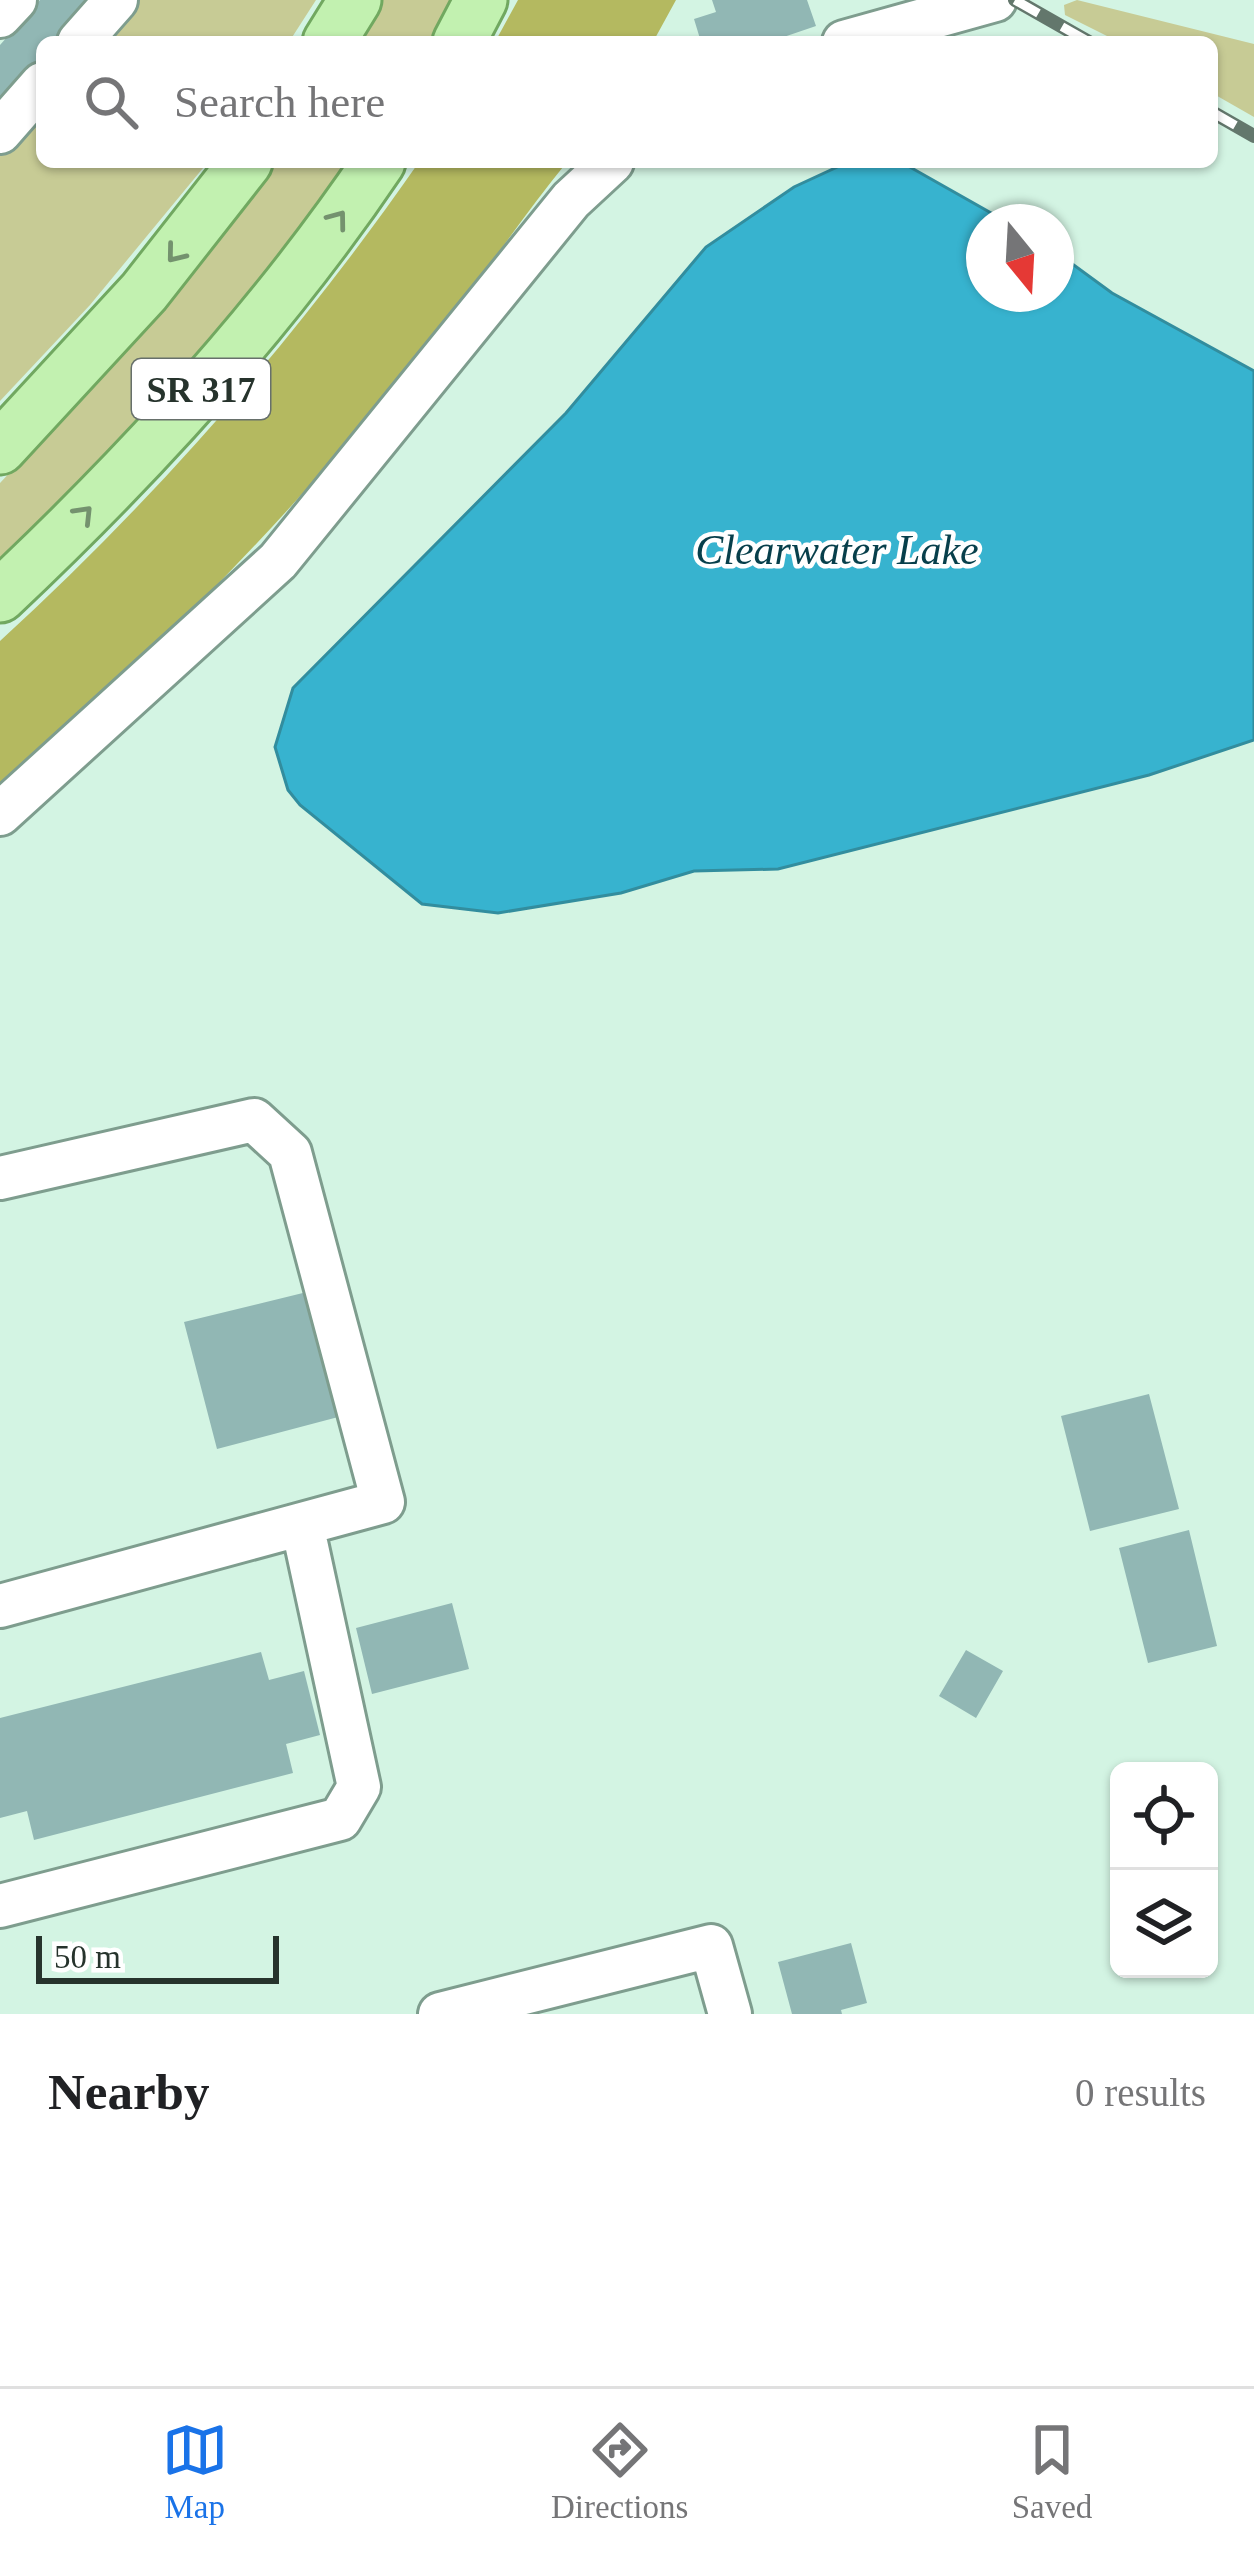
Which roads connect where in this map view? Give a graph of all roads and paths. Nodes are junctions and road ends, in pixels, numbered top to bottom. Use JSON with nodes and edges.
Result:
{"nodes":[{"id":1,"x":14,"y":0,"type":"edge"},
{"id":2,"x":116,"y":0,"type":"edge"},
{"id":3,"x":355,"y":0,"type":"edge"},
{"id":4,"x":481,"y":0,"type":"edge"},
{"id":5,"x":995,"y":0,"type":"edge"},
{"id":6,"x":0,"y":16,"type":"edge"},
{"id":7,"x":85,"y":36,"type":"edge"},
{"id":8,"x":333,"y":36,"type":"edge"},
{"id":9,"x":462,"y":36,"type":"edge"},
{"id":10,"x":866,"y":36,"type":"edge"},
{"id":11,"x":36,"y":91,"type":"edge"},
{"id":12,"x":0,"y":132,"type":"edge"},
{"id":13,"x":242,"y":168,"type":"edge"},
{"id":14,"x":374,"y":168,"type":"edge"},
{"id":15,"x":606,"y":168,"type":"edge"},
{"id":16,"x":0,"y":448,"type":"edge"},
{"id":17,"x":0,"y":596,"type":"edge"},
{"id":18,"x":0,"y":814,"type":"edge"},
{"id":19,"x":0,"y":1178,"type":"edge"},
{"id":20,"x":302,"y":1524,"type":"junction"},
{"id":21,"x":0,"y":1606,"type":"edge"},
{"id":22,"x":0,"y":1906,"type":"edge"},
{"id":23,"x":440,"y":2014,"type":"edge"},
{"id":24,"x":730,"y":2014,"type":"edge"}],
"edges":[{"from":1,"to":6,"type":"lane"},
{"from":2,"to":7,"type":"lane"},
{"from":3,"to":8,"type":"main road"},
{"from":4,"to":9,"type":"main road"},
{"from":5,"to":10,"type":"lane"},
{"from":11,"to":12,"type":"lane"},
{"from":13,"to":16,"type":"main road","number":"SR 317","one_way":true},
{"from":17,"to":14,"type":"main road","number":"SR 317","one_way":true},
{"from":15,"to":18,"type":"lane"},
{"from":19,"to":20,"type":"lane"},
{"from":20,"to":21,"type":"lane"},
{"from":20,"to":22,"type":"lane"},
{"from":23,"to":24,"type":"lane"}]}
